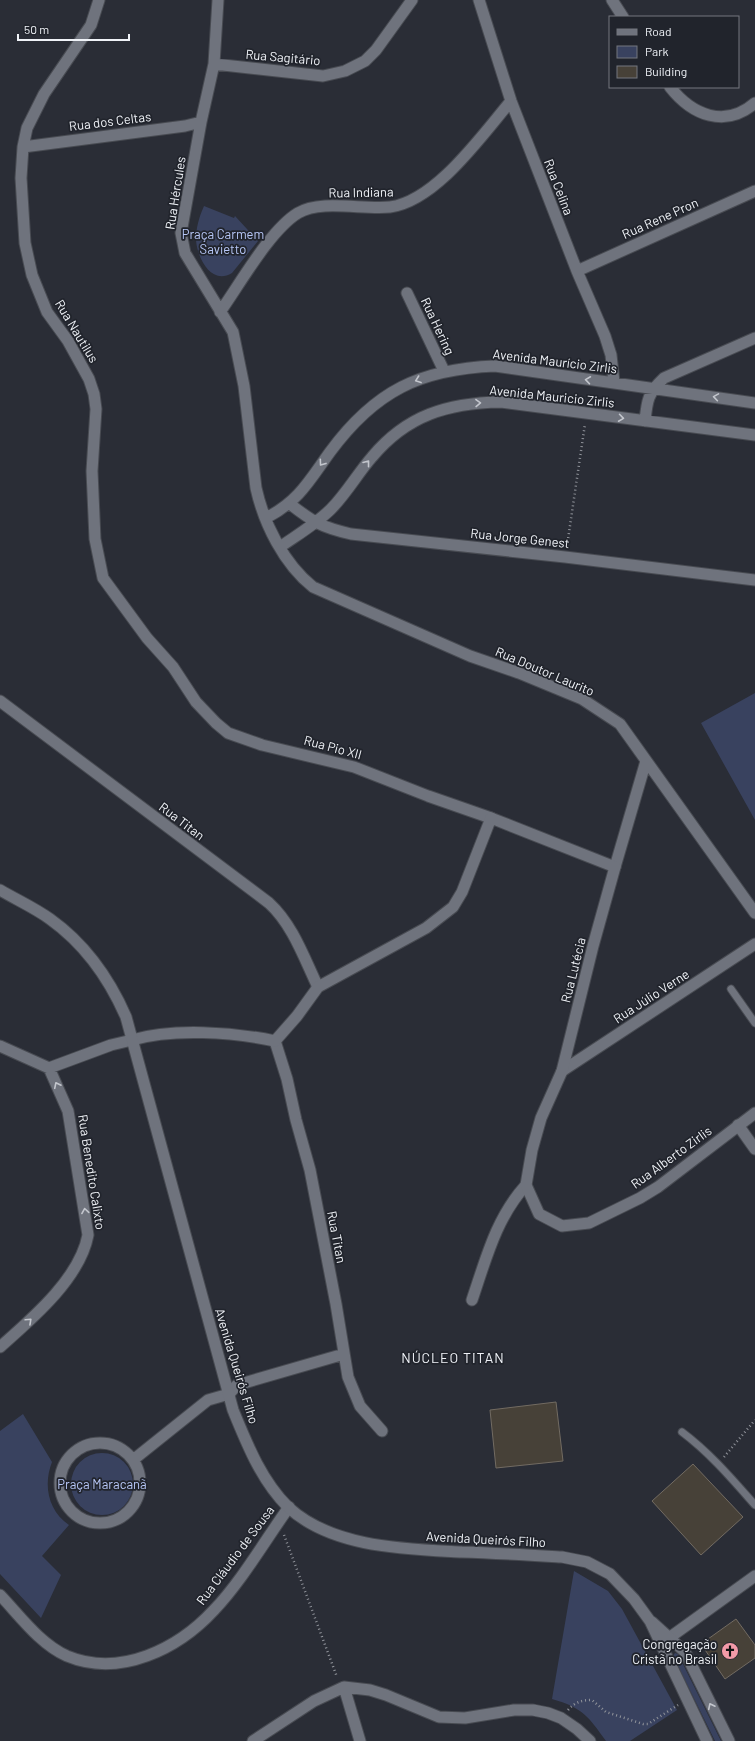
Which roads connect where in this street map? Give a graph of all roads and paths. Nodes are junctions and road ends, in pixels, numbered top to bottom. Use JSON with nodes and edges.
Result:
{"nodes":[{"id":1,"x":99,"y":0,"type":"edge"},
{"id":2,"x":218,"y":0,"type":"edge"},
{"id":3,"x":412,"y":0,"type":"edge"},
{"id":4,"x":479,"y":0,"type":"edge"},
{"id":5,"x":612,"y":0,"type":"edge"},
{"id":6,"x":622,"y":16,"type":"edge"},
{"id":7,"x":214,"y":64,"type":"junction"},
{"id":8,"x":671,"y":88,"type":"edge"},
{"id":9,"x":511,"y":101,"type":"junction"},
{"id":10,"x":755,"y":103,"type":"edge"},
{"id":11,"x":201,"y":122,"type":"junction"},
{"id":12,"x":23,"y":147,"type":"junction"},
{"id":13,"x":755,"y":191,"type":"edge"},
{"id":14,"x":577,"y":271,"type":"junction"},
{"id":15,"x":407,"y":292,"type":"dead end"},
{"id":16,"x":220,"y":312,"type":"junction"},
{"id":17,"x":755,"y":338,"type":"edge"},
{"id":18,"x":444,"y":371,"type":"junction"},
{"id":19,"x":614,"y":382,"type":"junction"},
{"id":20,"x":653,"y":388,"type":"junction"},
{"id":21,"x":755,"y":403,"type":"edge"},
{"id":22,"x":587,"y":414,"type":"junction"},
{"id":23,"x":645,"y":421,"type":"junction"},
{"id":24,"x":755,"y":435,"type":"edge"},
{"id":25,"x":290,"y":504,"type":"junction"},
{"id":26,"x":266,"y":518,"type":"junction"},
{"id":27,"x":315,"y":523,"type":"junction"},
{"id":28,"x":280,"y":547,"type":"junction"},
{"id":29,"x":565,"y":557,"type":"junction"},
{"id":30,"x":103,"y":578,"type":"joint"},
{"id":31,"x":755,"y":580,"type":"edge"},
{"id":32,"x":0,"y":702,"type":"edge"},
{"id":33,"x":646,"y":761,"type":"junction"},
{"id":34,"x":491,"y":818,"type":"junction"},
{"id":35,"x":615,"y":867,"type":"junction"},
{"id":36,"x":0,"y":890,"type":"edge"},
{"id":37,"x":755,"y":913,"type":"edge"},
{"id":38,"x":755,"y":944,"type":"edge"},
{"id":39,"x":318,"y":987,"type":"junction"},
{"id":40,"x":731,"y":989,"type":"dead end"},
{"id":41,"x":755,"y":1023,"type":"edge"},
{"id":42,"x":132,"y":1040,"type":"junction"},
{"id":43,"x":274,"y":1041,"type":"junction"},
{"id":44,"x":0,"y":1046,"type":"edge"},
{"id":45,"x":49,"y":1068,"type":"junction"},
{"id":46,"x":562,"y":1071,"type":"junction"},
{"id":47,"x":755,"y":1114,"type":"edge"},
{"id":48,"x":738,"y":1125,"type":"junction"},
{"id":49,"x":755,"y":1149,"type":"edge"},
{"id":50,"x":526,"y":1185,"type":"junction"},
{"id":51,"x":472,"y":1300,"type":"dead end"},
{"id":52,"x":0,"y":1347,"type":"edge"},
{"id":53,"x":344,"y":1354,"type":"junction"},
{"id":54,"x":228,"y":1394,"type":"junction"},
{"id":55,"x":755,"y":1420,"type":"edge"},
{"id":56,"x":382,"y":1431,"type":"dead end"},
{"id":57,"x":682,"y":1432,"type":"dead end"},
{"id":58,"x":133,"y":1460,"type":"junction"},
{"id":59,"x":719,"y":1464,"type":"junction"},
{"id":60,"x":755,"y":1505,"type":"edge"},
{"id":61,"x":289,"y":1507,"type":"junction"},
{"id":62,"x":285,"y":1528,"type":"dead end"},
{"id":63,"x":755,"y":1576,"type":"edge"},
{"id":64,"x":0,"y":1595,"type":"edge"},
{"id":65,"x":650,"y":1621,"type":"junction"},
{"id":66,"x":670,"y":1637,"type":"junction"},
{"id":67,"x":660,"y":1644,"type":"junction"},
{"id":68,"x":344,"y":1687,"type":"junction"},
{"id":69,"x":573,"y":1705,"type":"dead end"},
{"id":70,"x":676,"y":1706,"type":"dead end"},
{"id":71,"x":253,"y":1741,"type":"edge"},
{"id":72,"x":360,"y":1741,"type":"edge"},
{"id":73,"x":590,"y":1741,"type":"edge"},
{"id":74,"x":707,"y":1741,"type":"edge"},
{"id":75,"x":729,"y":1741,"type":"edge"}],
"edges":[{"from":1,"to":12,"type":"street","name":"Rua Nautilus"},
{"from":2,"to":7,"type":"street","name":"Rua Hércules"},
{"from":3,"to":7,"type":"street","name":"Rua Sagitário"},
{"from":4,"to":9,"type":"street","name":"Rua Celina"},
{"from":5,"to":6,"type":"street"},
{"from":7,"to":11,"type":"street","name":"Rua Hércules"},
{"from":8,"to":10,"type":"street"},
{"from":9,"to":14,"type":"street","name":"Rua Celina"},
{"from":9,"to":16,"type":"street","name":"Rua Indiana"},
{"from":11,"to":12,"type":"street","name":"Rua dos Celtas"},
{"from":11,"to":16,"type":"street","name":"Rua Hércules"},
{"from":12,"to":30,"type":"street","name":"Rua Nautilus"},
{"from":13,"to":14,"type":"street","name":"Rua Rene Pron"},
{"from":14,"to":19,"type":"street","name":"Rua Celina"},
{"from":15,"to":18,"type":"street","name":"Rua Hering"},
{"from":16,"to":26,"type":"street","name":"Rua Hércules"},
{"from":17,"to":20,"type":"street"},
{"from":19,"to":18,"type":"street","name":"Avenida Maurício Zirlis","one_way":true},
{"from":18,"to":25,"type":"street","name":"Avenida Maurício Zirlis","one_way":true},
{"from":19,"to":20,"type":"street","name":"Avenida Maurício Zirlis"},
{"from":21,"to":20,"type":"street","name":"Avenida Maurício Zirlis","one_way":true},
{"from":20,"to":23,"type":"street"},
{"from":22,"to":23,"type":"street","name":"Avenida Mauricio Zirlis","one_way":true},
{"from":27,"to":22,"type":"street","name":"Avenida Mauricio Zirlis","one_way":true},
{"from":22,"to":29,"type":"path"},
{"from":23,"to":24,"type":"street","name":"Avenida Mauricio Zirlis"},
{"from":25,"to":26,"type":"street","name":"Avenida Maurício Zirlis"},
{"from":25,"to":27,"type":"street","name":"Rua Jorge Genest"},
{"from":26,"to":28,"type":"street","name":"Rua Doutor Laurito"},
{"from":27,"to":28,"type":"street","name":"Avenida Mauricio Zirlis"},
{"from":27,"to":29,"type":"street","name":"Rua Jorge Genest"},
{"from":28,"to":33,"type":"street","name":"Rua Doutor Laurito"},
{"from":29,"to":31,"type":"street","name":"Rua Jorge Genest"},
{"from":30,"to":34,"type":"street","name":"Rua Pio XII"},
{"from":32,"to":39,"type":"street","name":"Rua Titan"},
{"from":33,"to":35,"type":"street","name":"Rua Lutécia"},
{"from":33,"to":37,"type":"street","name":"Rua Doutor Laurito"},
{"from":34,"to":35,"type":"street","name":"Rua Pio XII"},
{"from":34,"to":39,"type":"street"},
{"from":35,"to":46,"type":"street","name":"Rua Lutécia"},
{"from":36,"to":42,"type":"street","name":"Avenida Queirós Filho"},
{"from":38,"to":46,"type":"street","name":"Rua Júlio Verne"},
{"from":39,"to":43,"type":"street"},
{"from":40,"to":41,"type":"lane"},
{"from":42,"to":43,"type":"street"},
{"from":42,"to":45,"type":"street"},
{"from":42,"to":54,"type":"street","name":"Avenida Queirós Filho"},
{"from":43,"to":53,"type":"street","name":"Rua Titan"},
{"from":44,"to":45,"type":"street"},
{"from":52,"to":45,"type":"street","name":"Rua Benedito Calixto","one_way":true},
{"from":46,"to":50,"type":"street","name":"Rua Lutécia"},
{"from":47,"to":48,"type":"street","name":"Rua Alberto Zirlis"},
{"from":48,"to":49,"type":"street"},
{"from":48,"to":50,"type":"street","name":"Rua Alberto Zirlis"},
{"from":50,"to":51,"type":"street"},
{"from":53,"to":54,"type":"street"},
{"from":53,"to":56,"type":"street","name":"Rua Titan"},
{"from":54,"to":58,"type":"street"},
{"from":54,"to":61,"type":"street","name":"Avenida Queirós Filho"},
{"from":55,"to":59,"type":"path"},
{"from":57,"to":59,"type":"lane"},
{"from":58,"to":58,"type":"street"},
{"from":59,"to":60,"type":"lane"},
{"from":61,"to":64,"type":"street","name":"Rua Cláudio de Sousa"},
{"from":61,"to":65,"type":"street","name":"Avenida Queirós Filho"},
{"from":62,"to":68,"type":"path"},
{"from":63,"to":66,"type":"street"},
{"from":65,"to":66,"type":"street","name":"Avenida Queirós Filho"},
{"from":65,"to":67,"type":"street","name":"Avenida Queirós Filho"},
{"from":66,"to":67,"type":"street"},
{"from":75,"to":66,"type":"street","name":"Avenida Queirós Filho","one_way":true},
{"from":67,"to":74,"type":"street","name":"Avenida Queirós Filho"},
{"from":68,"to":71,"type":"street"},
{"from":68,"to":72,"type":"street"},
{"from":68,"to":73,"type":"street"},
{"from":69,"to":70,"type":"path"}]}
